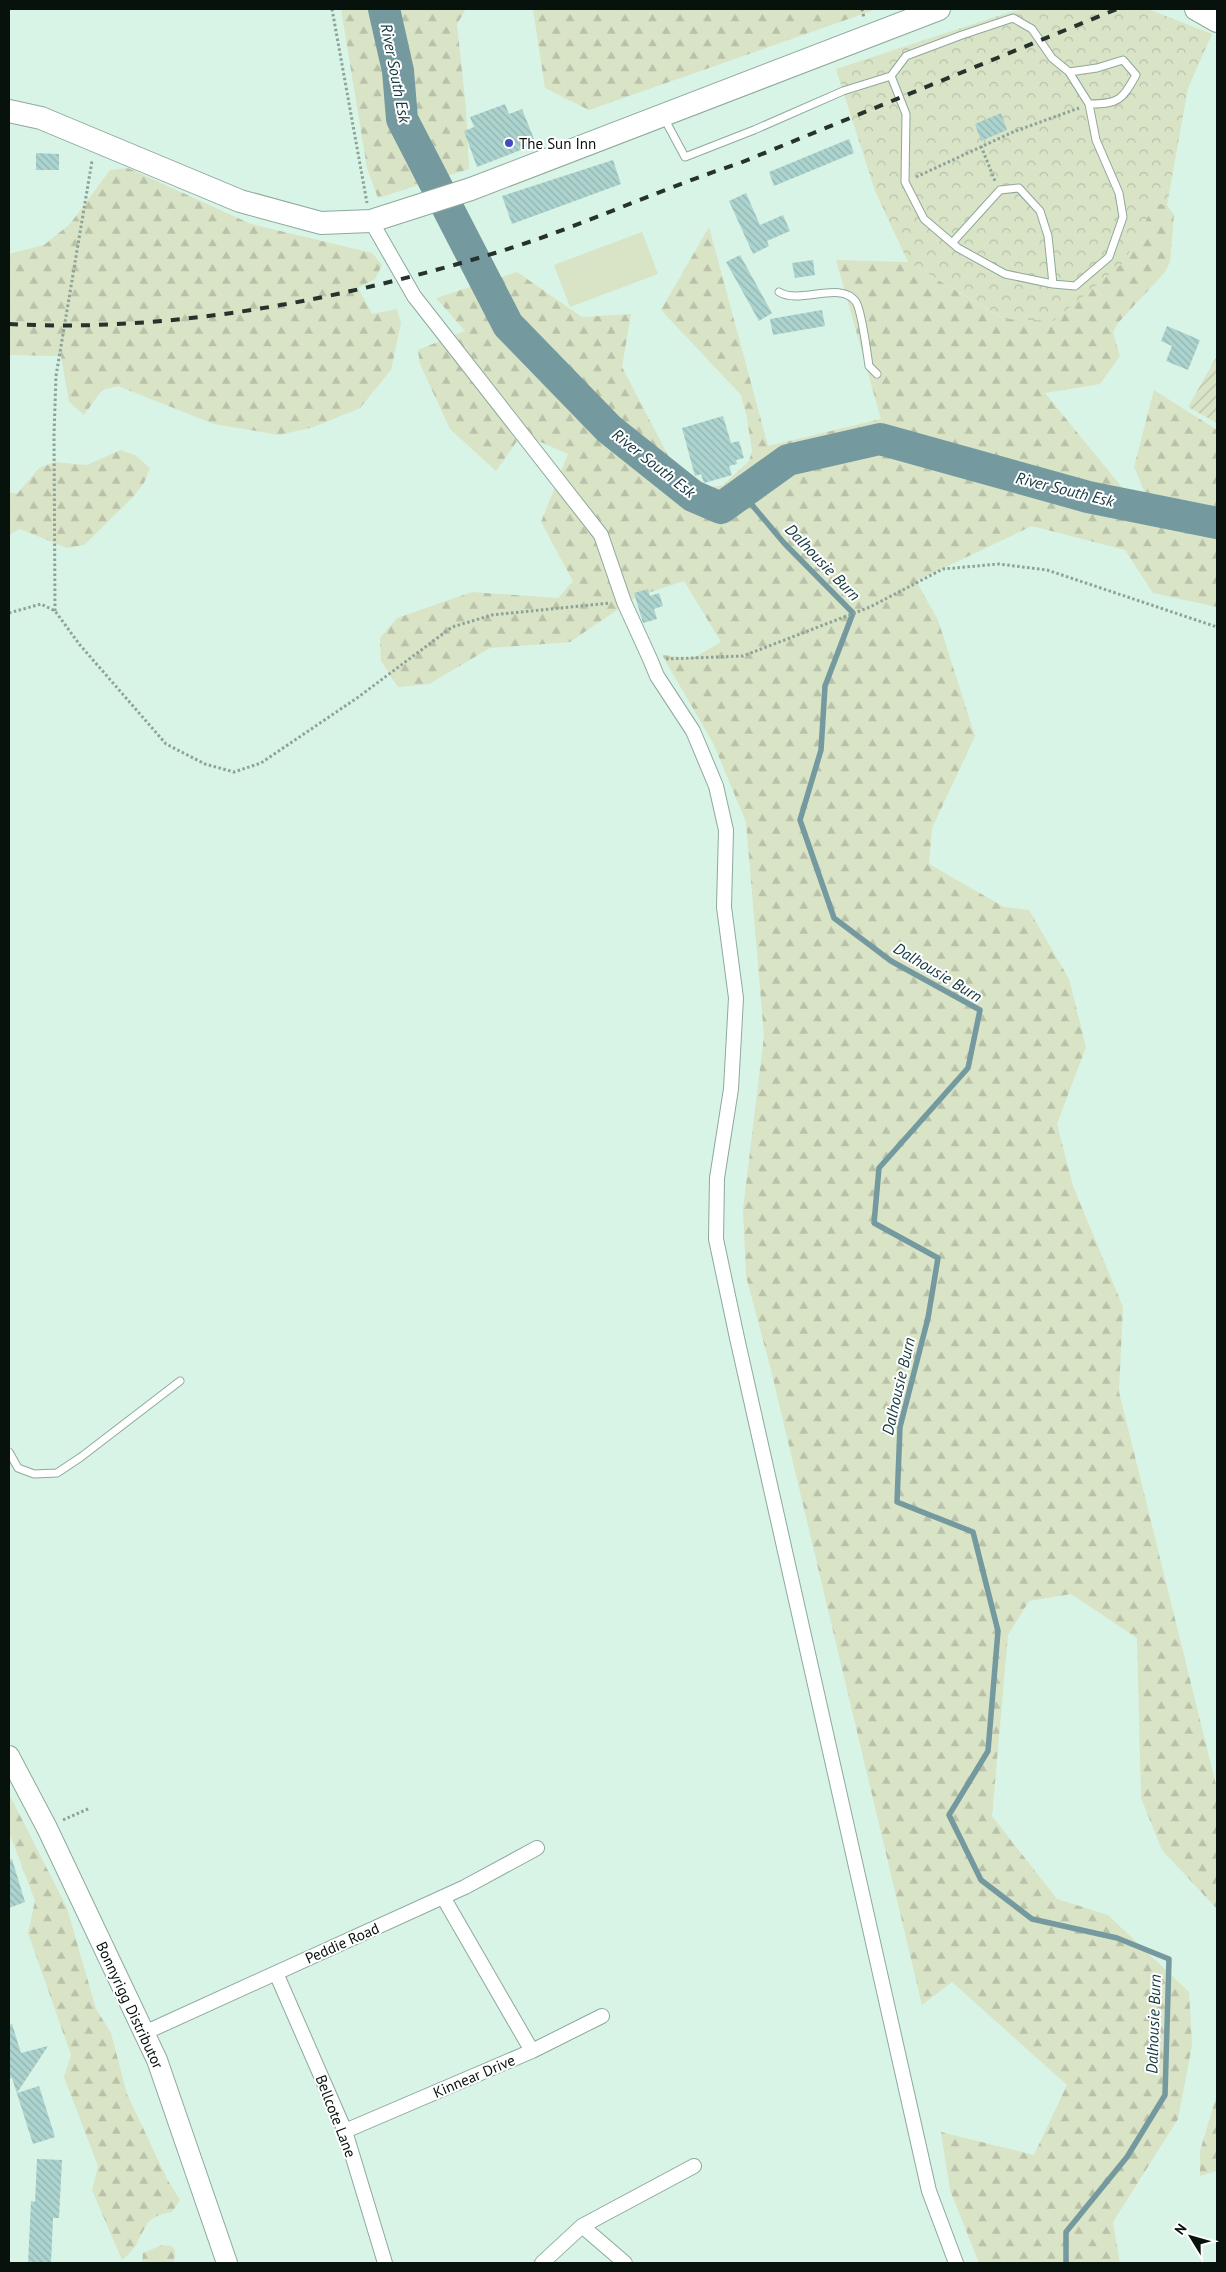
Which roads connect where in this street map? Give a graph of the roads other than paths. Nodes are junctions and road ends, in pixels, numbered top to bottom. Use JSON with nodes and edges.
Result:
{"nodes":[{"id":1,"x":939,"y":9,"type":"edge"},
{"id":2,"x":1196,"y":9,"type":"edge"},
{"id":3,"x":1217,"y":21,"type":"edge"},
{"id":4,"x":1068,"y":72,"type":"junction"},
{"id":5,"x":891,"y":76,"type":"junction"},
{"id":6,"x":1090,"y":104,"type":"junction"},
{"id":7,"x":9,"y":111,"type":"edge"},
{"id":8,"x":662,"y":116,"type":"junction"},
{"id":9,"x":371,"y":221,"type":"junction"},
{"id":10,"x":952,"y":243,"type":"junction"},
{"id":11,"x":1054,"y":284,"type":"junction"},
{"id":12,"x":779,"y":292,"type":"dead end"},
{"id":13,"x":876,"y":374,"type":"dead end"},
{"id":14,"x":180,"y":1381,"type":"dead end"},
{"id":15,"x":9,"y":1452,"type":"edge"},
{"id":16,"x":9,"y":1756,"type":"edge"},
{"id":17,"x":537,"y":1848,"type":"dead end"},
{"id":18,"x":443,"y":1897,"type":"junction"},
{"id":19,"x":276,"y":1973,"type":"junction"},
{"id":20,"x":602,"y":2016,"type":"dead end"},
{"id":21,"x":144,"y":2033,"type":"junction"},
{"id":22,"x":532,"y":2051,"type":"junction"},
{"id":23,"x":345,"y":2131,"type":"junction"},
{"id":24,"x":694,"y":2166,"type":"dead end"},
{"id":25,"x":582,"y":2226,"type":"junction"},
{"id":26,"x":227,"y":2263,"type":"edge"},
{"id":27,"x":385,"y":2263,"type":"edge"},
{"id":28,"x":542,"y":2263,"type":"edge"},
{"id":29,"x":625,"y":2263,"type":"edge"},
{"id":30,"x":956,"y":2263,"type":"edge"}],
"edges":[{"from":1,"to":8,"type":"main road"},
{"from":2,"to":3,"type":"main road"},
{"from":4,"to":5,"type":"lane"},
{"from":4,"to":6,"type":"lane"},
{"from":4,"to":6,"type":"lane"},
{"from":5,"to":8,"type":"lane"},
{"from":5,"to":10,"type":"lane"},
{"from":6,"to":11,"type":"lane"},
{"from":7,"to":9,"type":"main road"},
{"from":8,"to":9,"type":"main road"},
{"from":9,"to":30,"type":"street"},
{"from":10,"to":11,"type":"lane"},
{"from":10,"to":11,"type":"lane"},
{"from":12,"to":13,"type":"lane"},
{"from":14,"to":15,"type":"lane"},
{"from":16,"to":21,"type":"main road","name":"Bonnyrigg Distributor"},
{"from":17,"to":18,"type":"street","name":"Peddie Road"},
{"from":18,"to":19,"type":"street","name":"Peddie Road"},
{"from":18,"to":22,"type":"street"},
{"from":19,"to":21,"type":"street","name":"Peddie Road"},
{"from":19,"to":23,"type":"street","name":"Bellcote Lane"},
{"from":20,"to":22,"type":"street","name":"Kinnear Drive"},
{"from":21,"to":26,"type":"main road","name":"Bonnyrigg Distributor"},
{"from":22,"to":23,"type":"street","name":"Kinnear Drive"},
{"from":23,"to":27,"type":"street","name":"Bellcote Lane"},
{"from":24,"to":25,"type":"street"},
{"from":25,"to":28,"type":"street"},
{"from":25,"to":29,"type":"street"}]}
